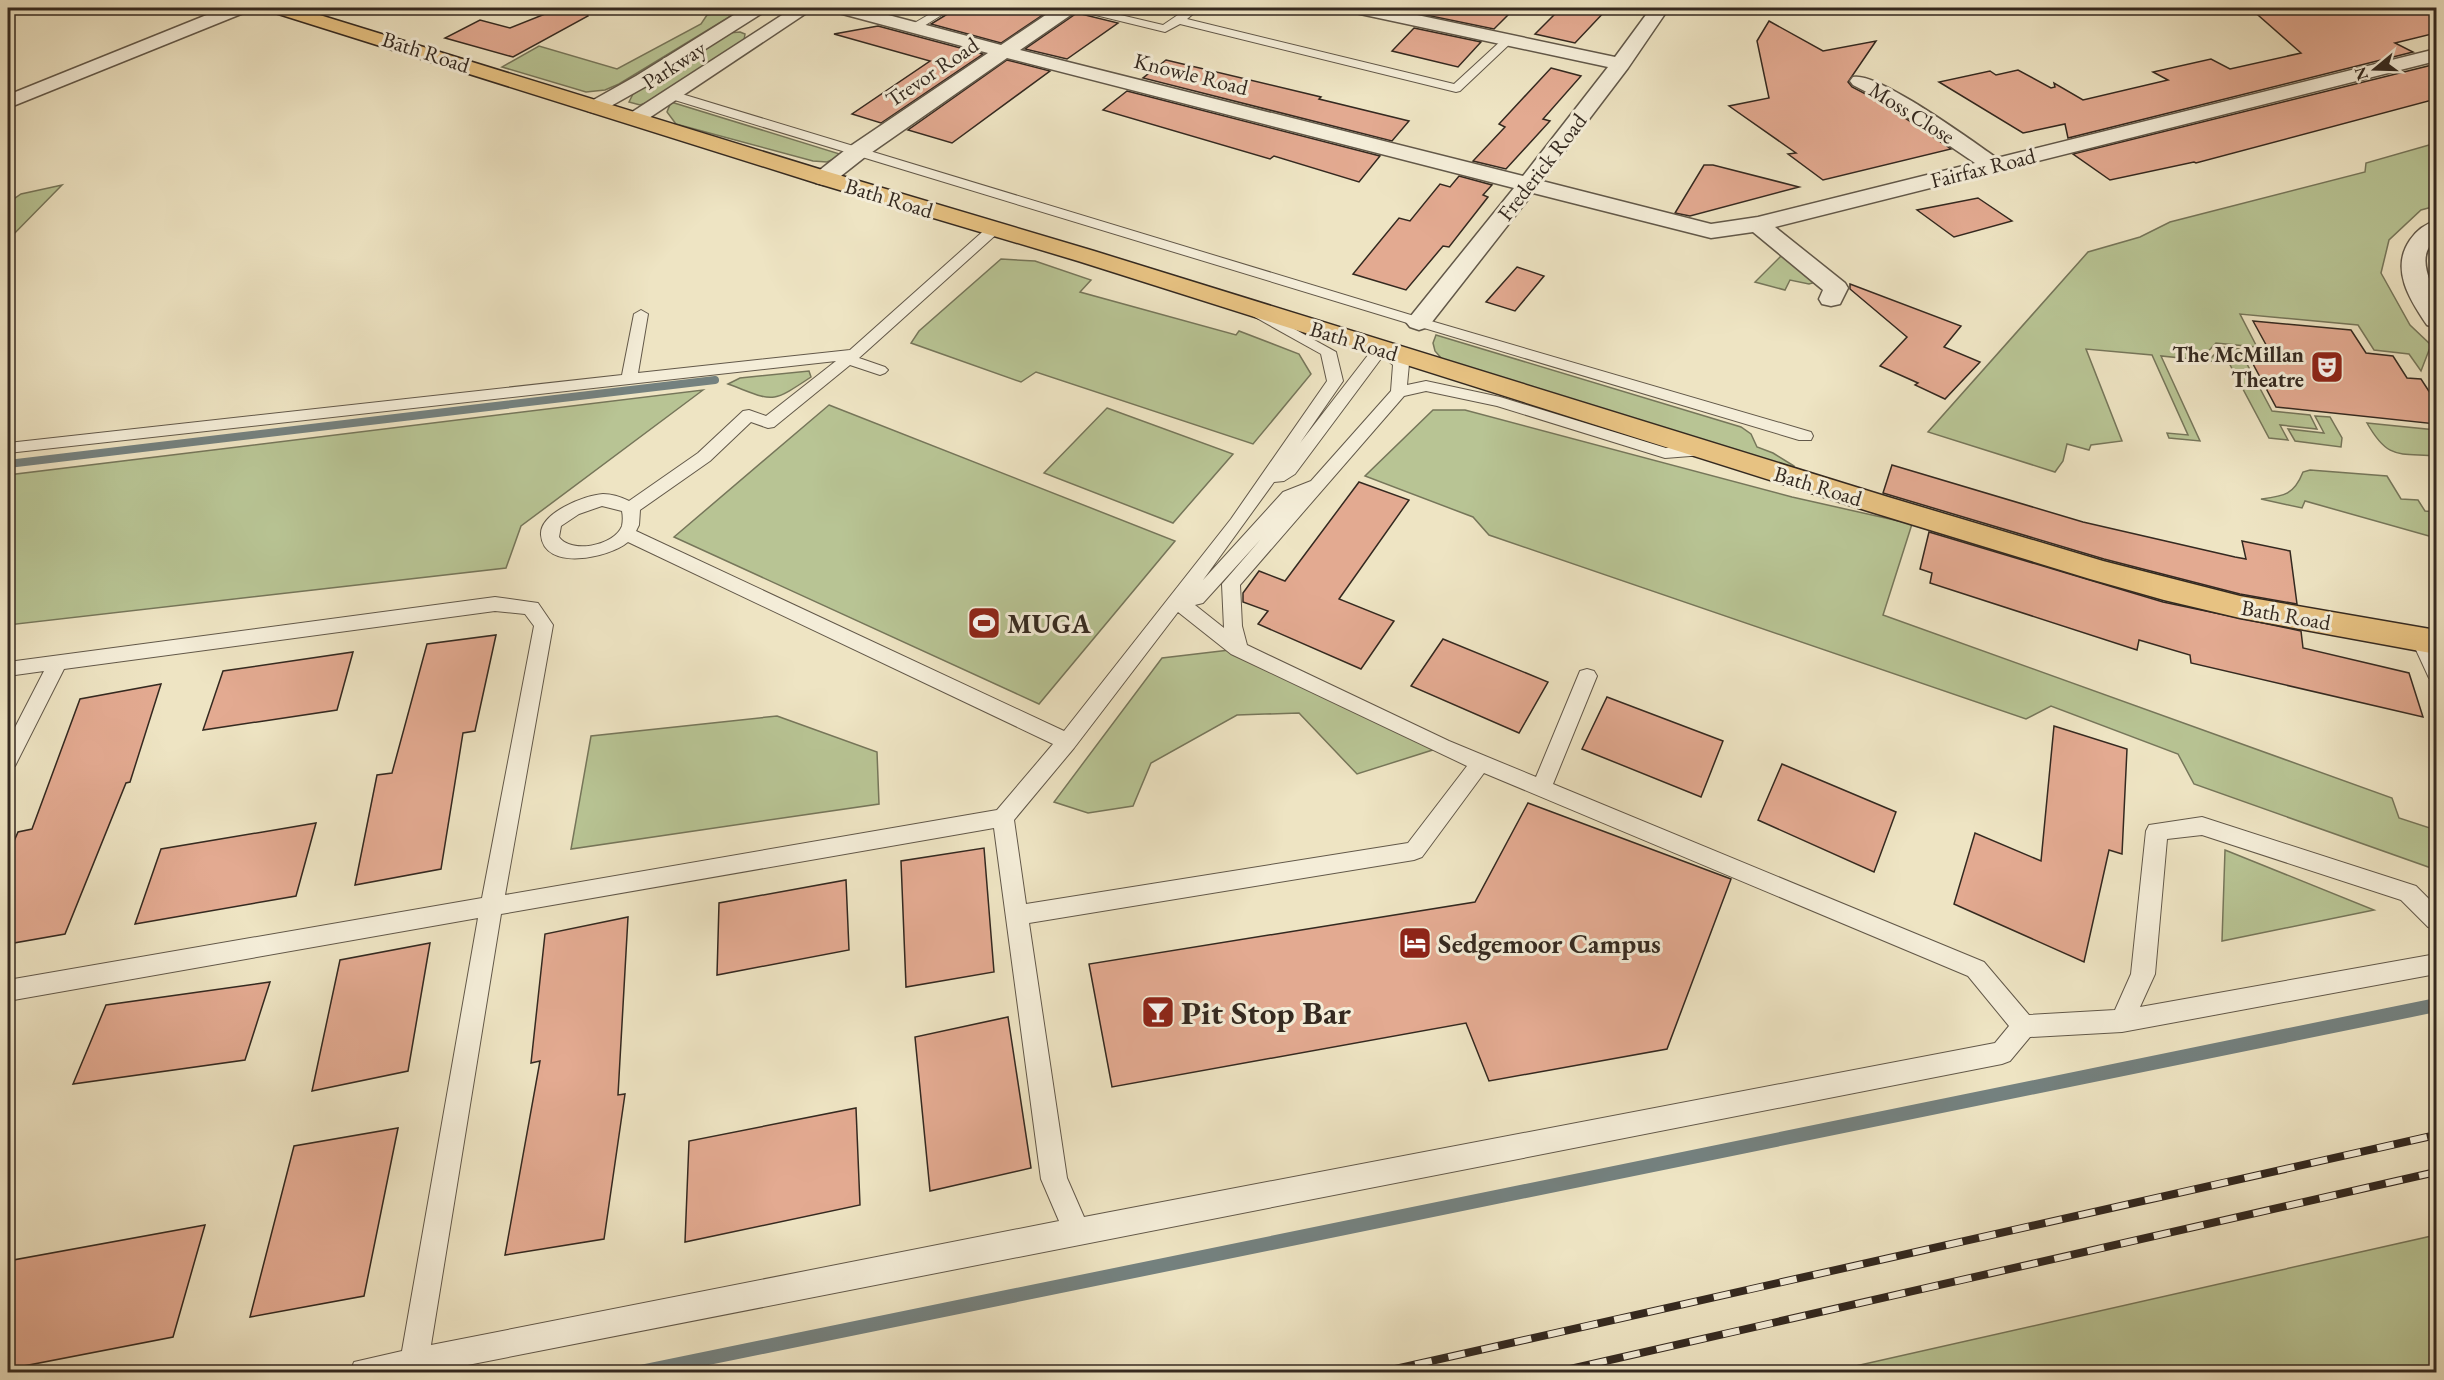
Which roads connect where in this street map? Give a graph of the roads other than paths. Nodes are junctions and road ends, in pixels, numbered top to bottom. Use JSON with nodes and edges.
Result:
{"nodes":[{"id":1,"x":239,"y":8,"type":"edge"},
{"id":2,"x":279,"y":8,"type":"edge"},
{"id":3,"x":757,"y":8,"type":"edge"},
{"id":4,"x":805,"y":8,"type":"edge"},
{"id":5,"x":842,"y":8,"type":"edge"},
{"id":6,"x":947,"y":8,"type":"edge"},
{"id":7,"x":1068,"y":8,"type":"edge"},
{"id":8,"x":1079,"y":8,"type":"edge"},
{"id":9,"x":1195,"y":8,"type":"edge"},
{"id":10,"x":1370,"y":8,"type":"edge"},
{"id":11,"x":1660,"y":8,"type":"edge"},
{"id":12,"x":1178,"y":20,"type":"junction"},
{"id":13,"x":733,"y":23,"type":"junction"},
{"id":14,"x":915,"y":27,"type":"junction"},
{"id":15,"x":768,"y":32,"type":"junction"},
{"id":16,"x":1508,"y":39,"type":"junction"},
{"id":17,"x":1005,"y":52,"type":"junction"},
{"id":18,"x":2436,"y":55,"type":"edge"},
{"id":19,"x":1621,"y":64,"type":"junction"},
{"id":20,"x":1860,"y":81,"type":"dead end"},
{"id":21,"x":672,"y":95,"type":"junction"},
{"id":22,"x":8,"y":102,"type":"edge"},
{"id":23,"x":596,"y":107,"type":"junction"},
{"id":24,"x":636,"y":118,"type":"junction"},
{"id":25,"x":857,"y":152,"type":"junction"},
{"id":26,"x":1994,"y":166,"type":"junction"},
{"id":27,"x":824,"y":178,"type":"junction"},
{"id":28,"x":1528,"y":186,"type":"junction"},
{"id":29,"x":1758,"y":224,"type":"junction"},
{"id":30,"x":2436,"y":228,"type":"edge"},
{"id":31,"x":994,"y":229,"type":"junction"},
{"id":32,"x":1831,"y":299,"type":"dead end"},
{"id":33,"x":1253,"y":310,"type":"junction"},
{"id":34,"x":641,"y":314,"type":"dead end"},
{"id":35,"x":2436,"y":320,"type":"edge"},
{"id":36,"x":1419,"y":322,"type":"junction"},
{"id":37,"x":1384,"y":350,"type":"junction"},
{"id":38,"x":851,"y":356,"type":"junction"},
{"id":39,"x":880,"y":370,"type":"dead end"},
{"id":40,"x":628,"y":379,"type":"junction"},
{"id":41,"x":1399,"y":392,"type":"junction"},
{"id":42,"x":1805,"y":436,"type":"dead end"},
{"id":43,"x":8,"y":448,"type":"edge"},
{"id":44,"x":1704,"y":450,"type":"junction"},
{"id":45,"x":1318,"y":484,"type":"junction"},
{"id":46,"x":1263,"y":486,"type":"junction"},
{"id":47,"x":631,"y":508,"type":"junction"},
{"id":48,"x":626,"y":534,"type":"junction"},
{"id":49,"x":1177,"y":600,"type":"junction"},
{"id":50,"x":2428,"y":641,"type":"edge"},
{"id":51,"x":1238,"y":649,"type":"junction"},
{"id":52,"x":58,"y":662,"type":"junction"},
{"id":53,"x":8,"y":669,"type":"edge"},
{"id":54,"x":2436,"y":674,"type":"edge"},
{"id":55,"x":1587,"y":676,"type":"dead end"},
{"id":56,"x":1067,"y":742,"type":"junction"},
{"id":57,"x":8,"y":760,"type":"edge"},
{"id":58,"x":1480,"y":764,"type":"junction"},
{"id":59,"x":1541,"y":789,"type":"junction"},
{"id":60,"x":1003,"y":818,"type":"junction"},
{"id":61,"x":491,"y":908,"type":"junction"},
{"id":62,"x":1017,"y":915,"type":"junction"},
{"id":63,"x":2436,"y":921,"type":"edge"},
{"id":64,"x":2436,"y":964,"type":"edge"},
{"id":65,"x":8,"y":990,"type":"edge"},
{"id":66,"x":2122,"y":1021,"type":"junction"},
{"id":67,"x":2024,"y":1026,"type":"junction"},
{"id":68,"x":1077,"y":1231,"type":"junction"},
{"id":69,"x":414,"y":1362,"type":"junction"},
{"id":70,"x":364,"y":1372,"type":"edge"}],
"edges":[{"from":1,"to":22,"type":"street"},
{"from":2,"to":23,"type":"main road","name":"Bath Road"},
{"from":3,"to":13,"type":"street","name":"Parkway"},
{"from":4,"to":15,"type":"street","name":"Parkway"},
{"from":5,"to":14,"type":"street","name":"Knowle Road"},
{"from":6,"to":14,"type":"lane"},
{"from":7,"to":17,"type":"street","name":"Trevor Road"},
{"from":8,"to":12,"type":"lane"},
{"from":9,"to":12,"type":"lane"},
{"from":10,"to":16,"type":"street"},
{"from":11,"to":19,"type":"street","name":"Frederick Road"},
{"from":12,"to":16,"type":"lane"},
{"from":13,"to":15,"type":"street","name":"Parkway"},
{"from":13,"to":23,"type":"street","name":"Parkway"},
{"from":14,"to":17,"type":"street","name":"Knowle Road"},
{"from":15,"to":21,"type":"street","name":"Parkway"},
{"from":16,"to":19,"type":"street"},
{"from":17,"to":25,"type":"street","name":"Trevor Road"},
{"from":17,"to":28,"type":"street","name":"Knowle Road"},
{"from":18,"to":26,"type":"street","name":"Fairfax Road"},
{"from":19,"to":28,"type":"street","name":"Frederick Road"},
{"from":20,"to":26,"type":"street","name":"Moss Close"},
{"from":21,"to":24,"type":"street","name":"Parkway"},
{"from":21,"to":25,"type":"lane","name":"Bath Road"},
{"from":23,"to":24,"type":"main road","name":"Bath Road"},
{"from":24,"to":27,"type":"main road","name":"Bath Road"},
{"from":25,"to":27,"type":"street","name":"Trevor Road"},
{"from":25,"to":36,"type":"lane","name":"Bath Road"},
{"from":26,"to":29,"type":"street","name":"Fairfax Road"},
{"from":27,"to":31,"type":"main road","name":"Bath Road"},
{"from":28,"to":29,"type":"street","name":"Fairfax Road"},
{"from":28,"to":36,"type":"street","name":"Frederick Road"},
{"from":29,"to":32,"type":"street"},
{"from":30,"to":35,"type":"street"},
{"from":31,"to":33,"type":"main road","name":"Bath Road"},
{"from":31,"to":38,"type":"lane"},
{"from":33,"to":37,"type":"main road","name":"Bath Road"},
{"from":33,"to":46,"type":"lane"},
{"from":34,"to":40,"type":"lane"},
{"from":36,"to":42,"type":"lane","name":"Bath Road"},
{"from":37,"to":41,"type":"lane"},
{"from":37,"to":44,"type":"main road","name":"Bath Road"},
{"from":37,"to":46,"type":"lane"},
{"from":38,"to":39,"type":"lane"},
{"from":38,"to":40,"type":"lane"},
{"from":38,"to":47,"type":"lane"},
{"from":40,"to":43,"type":"lane"},
{"from":41,"to":44,"type":"lane"},
{"from":41,"to":45,"type":"lane"},
{"from":44,"to":50,"type":"main road","name":"Bath Road"},
{"from":45,"to":49,"type":"lane"},
{"from":45,"to":51,"type":"lane"},
{"from":46,"to":49,"type":"lane"},
{"from":47,"to":48,"type":"lane"},
{"from":47,"to":48,"type":"lane"},
{"from":48,"to":56,"type":"lane"},
{"from":49,"to":51,"type":"lane"},
{"from":49,"to":56,"type":"lane"},
{"from":50,"to":54,"type":"lane"},
{"from":51,"to":58,"type":"lane"},
{"from":52,"to":53,"type":"lane"},
{"from":52,"to":57,"type":"lane"},
{"from":52,"to":61,"type":"lane"},
{"from":55,"to":59,"type":"lane"},
{"from":56,"to":60,"type":"lane"},
{"from":58,"to":59,"type":"lane"},
{"from":58,"to":62,"type":"lane"},
{"from":59,"to":67,"type":"lane"},
{"from":60,"to":61,"type":"lane"},
{"from":60,"to":62,"type":"lane"},
{"from":61,"to":65,"type":"lane"},
{"from":61,"to":69,"type":"lane"},
{"from":62,"to":68,"type":"lane"},
{"from":63,"to":66,"type":"lane"},
{"from":64,"to":66,"type":"lane"},
{"from":66,"to":67,"type":"lane"},
{"from":67,"to":68,"type":"lane"},
{"from":68,"to":69,"type":"lane"},
{"from":69,"to":70,"type":"lane"}]}
